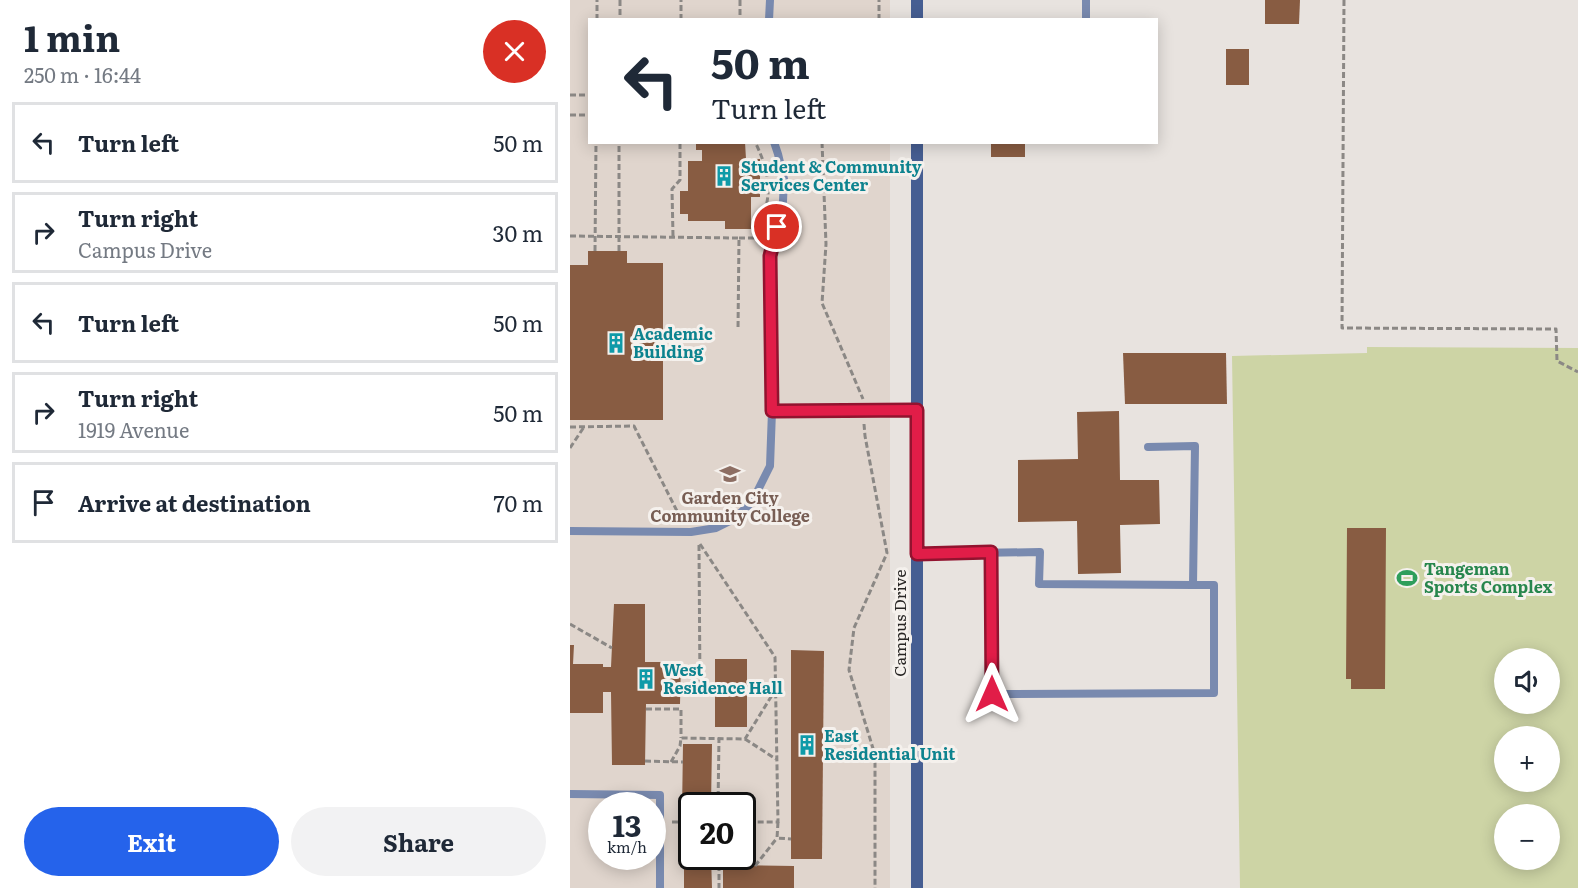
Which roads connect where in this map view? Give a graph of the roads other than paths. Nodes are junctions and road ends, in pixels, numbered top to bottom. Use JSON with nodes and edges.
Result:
{"nodes":[{"id":1,"x":770,"y":0,"type":"edge"},
{"id":2,"x":917,"y":0,"type":"edge"},
{"id":3,"x":1086,"y":0,"type":"edge"},
{"id":4,"x":770,"y":18,"type":"edge"},
{"id":5,"x":917,"y":18,"type":"edge"},
{"id":6,"x":1086,"y":18,"type":"edge"},
{"id":7,"x":775,"y":144,"type":"edge"},
{"id":8,"x":917,"y":144,"type":"edge"},
{"id":9,"x":917,"y":410,"type":"junction"},
{"id":10,"x":772,"y":411,"type":"junction"},
{"id":11,"x":1148,"y":447,"type":"dead end"},
{"id":12,"x":570,"y":531,"type":"edge"},
{"id":13,"x":991,"y":552,"type":"junction"},
{"id":14,"x":917,"y":554,"type":"junction"},
{"id":15,"x":1193,"y":585,"type":"junction"},
{"id":16,"x":570,"y":794,"type":"edge"},
{"id":17,"x":660,"y":888,"type":"edge"},
{"id":18,"x":917,"y":888,"type":"edge"}],
"edges":[{"from":1,"to":4,"type":"lane"},
{"from":2,"to":5,"type":"main road"},
{"from":3,"to":6,"type":"lane"},
{"from":7,"to":10,"type":"lane"},
{"from":8,"to":9,"type":"main road","name":"Campus Drive"},
{"from":9,"to":10,"type":"lane"},
{"from":9,"to":14,"type":"main road","name":"Campus Drive"},
{"from":10,"to":12,"type":"lane"},
{"from":11,"to":15,"type":"lane"},
{"from":13,"to":14,"type":"lane"},
{"from":13,"to":15,"type":"lane"},
{"from":13,"to":15,"type":"lane"},
{"from":14,"to":18,"type":"main road","name":"Campus Drive"},
{"from":16,"to":17,"type":"lane"}]}
